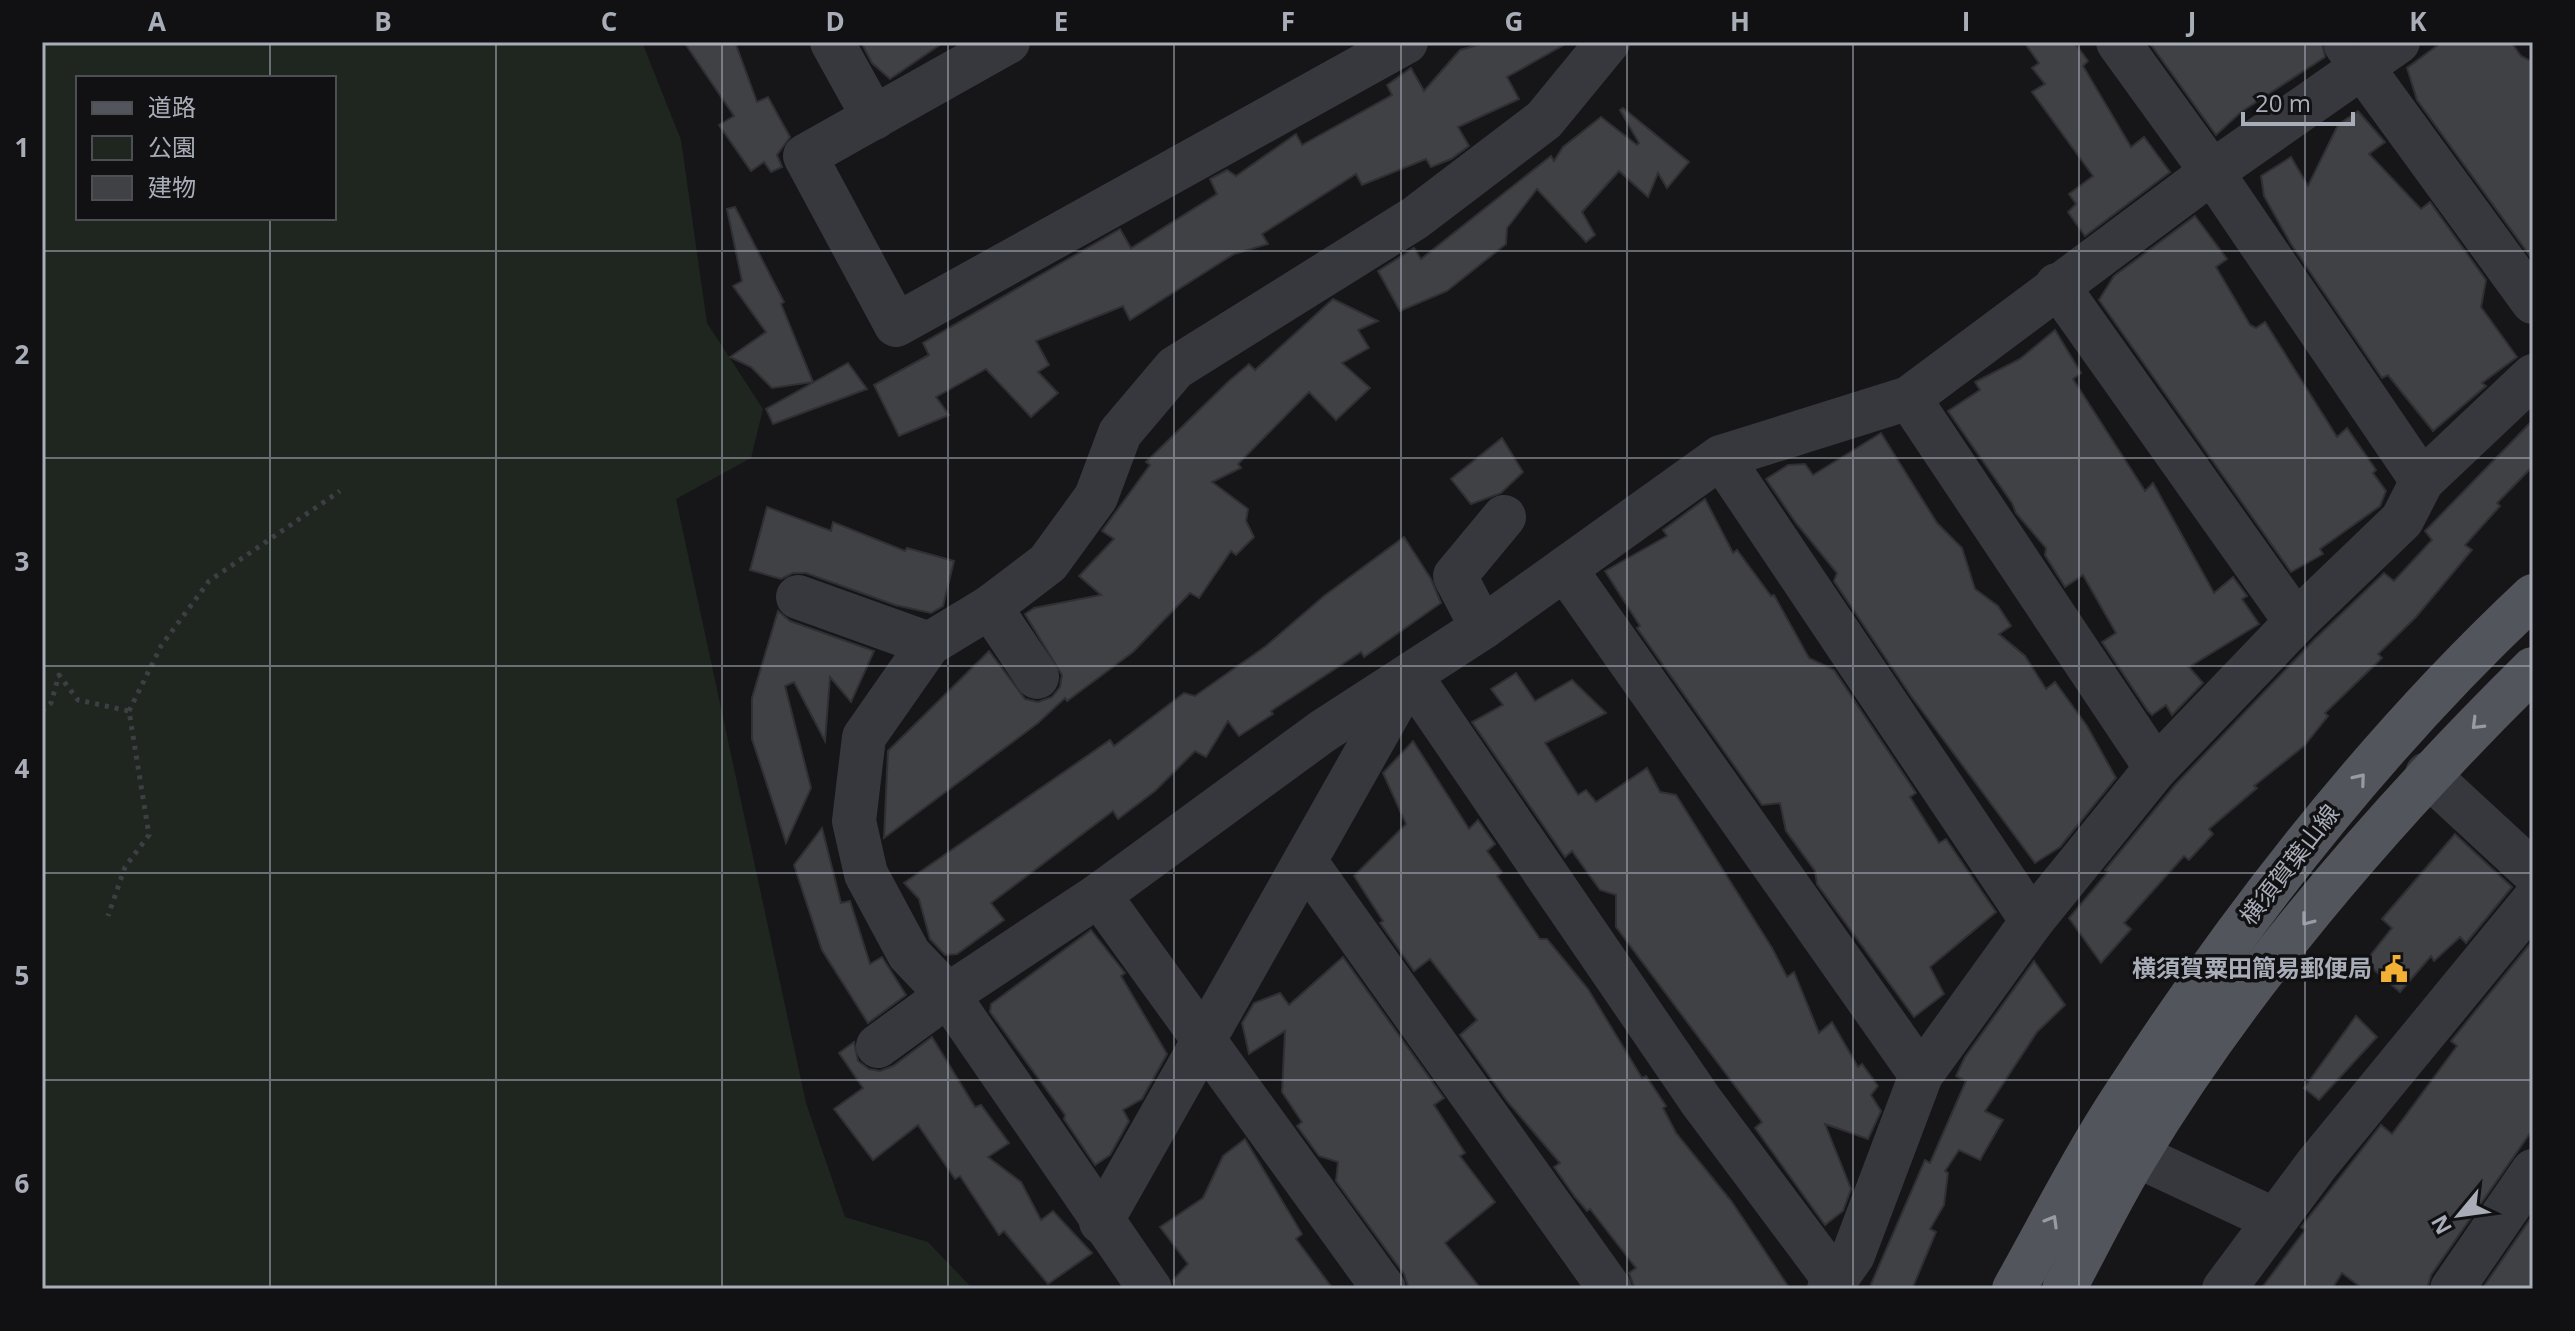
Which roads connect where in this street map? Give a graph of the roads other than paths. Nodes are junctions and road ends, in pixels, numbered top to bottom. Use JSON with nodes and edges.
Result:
{"nodes":[{"id":1,"x":832,"y":42,"type":"edge"},
{"id":2,"x":1008,"y":42,"type":"edge"},
{"id":3,"x":1406,"y":42,"type":"edge"},
{"id":4,"x":1608,"y":42,"type":"edge"},
{"id":5,"x":2118,"y":42,"type":"edge"},
{"id":6,"x":2398,"y":42,"type":"edge"},
{"id":7,"x":2353,"y":54,"type":"edge"},
{"id":8,"x":874,"y":118,"type":"junction"},
{"id":9,"x":2212,"y":172,"type":"junction"},
{"id":10,"x":2057,"y":285,"type":"junction"},
{"id":11,"x":2533,"y":302,"type":"edge"},
{"id":12,"x":2533,"y":376,"type":"edge"},
{"id":13,"x":1909,"y":398,"type":"junction"},
{"id":14,"x":1721,"y":457,"type":"junction"},
{"id":15,"x":2422,"y":481,"type":"junction"},
{"id":16,"x":1504,"y":517,"type":"dead end"},
{"id":17,"x":1565,"y":569,"type":"junction"},
{"id":18,"x":2533,"y":596,"type":"edge"},
{"id":19,"x":798,"y":597,"type":"dead end"},
{"id":20,"x":990,"y":607,"type":"junction"},
{"id":21,"x":2296,"y":622,"type":"junction"},
{"id":22,"x":1482,"y":628,"type":"junction"},
{"id":23,"x":929,"y":644,"type":"junction"},
{"id":24,"x":2533,"y":669,"type":"edge"},
{"id":25,"x":1410,"y":675,"type":"junction"},
{"id":26,"x":1037,"y":677,"type":"dead end"},
{"id":27,"x":2156,"y":768,"type":"junction"},
{"id":28,"x":2427,"y":774,"type":"junction"},
{"id":29,"x":1305,"y":861,"type":"junction"},
{"id":30,"x":2533,"y":872,"type":"edge"},
{"id":31,"x":1099,"y":895,"type":"junction"},
{"id":32,"x":2533,"y":901,"type":"edge"},
{"id":33,"x":2032,"y":921,"type":"junction"},
{"id":34,"x":948,"y":995,"type":"junction"},
{"id":35,"x":1204,"y":1039,"type":"junction"},
{"id":36,"x":878,"y":1046,"type":"dead end"},
{"id":37,"x":1921,"y":1075,"type":"junction"},
{"id":38,"x":2136,"y":1155,"type":"junction"},
{"id":39,"x":2533,"y":1171,"type":"edge"},
{"id":40,"x":2275,"y":1220,"type":"junction"},
{"id":41,"x":1101,"y":1222,"type":"junction"},
{"id":42,"x":1832,"y":1284,"type":"edge"},
{"id":43,"x":1150,"y":1289,"type":"edge"},
{"id":44,"x":1384,"y":1289,"type":"edge"},
{"id":45,"x":1610,"y":1289,"type":"edge"},
{"id":46,"x":2014,"y":1289,"type":"edge"},
{"id":47,"x":2064,"y":1289,"type":"edge"},
{"id":48,"x":2224,"y":1289,"type":"edge"},
{"id":49,"x":2452,"y":1289,"type":"edge"}],
"edges":[{"from":1,"to":8,"type":"street"},
{"from":2,"to":8,"type":"street"},
{"from":3,"to":8,"type":"street"},
{"from":4,"to":20,"type":"street"},
{"from":5,"to":9,"type":"street"},
{"from":6,"to":7,"type":"street"},
{"from":7,"to":9,"type":"street"},
{"from":7,"to":11,"type":"street"},
{"from":9,"to":10,"type":"street"},
{"from":9,"to":15,"type":"street"},
{"from":10,"to":13,"type":"street"},
{"from":10,"to":21,"type":"street"},
{"from":12,"to":15,"type":"street"},
{"from":13,"to":14,"type":"street"},
{"from":13,"to":27,"type":"street"},
{"from":14,"to":17,"type":"street"},
{"from":14,"to":33,"type":"street"},
{"from":15,"to":21,"type":"street"},
{"from":16,"to":22,"type":"street"},
{"from":17,"to":22,"type":"street"},
{"from":17,"to":37,"type":"street"},
{"from":46,"to":18,"type":"main road","name":"横須賀葉山線","one_way":true},
{"from":19,"to":23,"type":"street"},
{"from":20,"to":23,"type":"street"},
{"from":20,"to":26,"type":"street"},
{"from":21,"to":27,"type":"street"},
{"from":22,"to":25,"type":"street"},
{"from":23,"to":34,"type":"street"},
{"from":24,"to":28,"type":"main road","name":"横須賀葉山線","one_way":true},
{"from":25,"to":29,"type":"street"},
{"from":25,"to":31,"type":"street"},
{"from":25,"to":42,"type":"street"},
{"from":27,"to":33,"type":"street"},
{"from":28,"to":30,"type":"street"},
{"from":28,"to":38,"type":"main road","name":"横須賀葉山線","one_way":true},
{"from":29,"to":35,"type":"street"},
{"from":29,"to":45,"type":"street"},
{"from":31,"to":34,"type":"street"},
{"from":31,"to":35,"type":"street"},
{"from":32,"to":40,"type":"street"},
{"from":33,"to":37,"type":"street"},
{"from":34,"to":36,"type":"street"},
{"from":34,"to":41,"type":"street"},
{"from":35,"to":41,"type":"street"},
{"from":35,"to":44,"type":"street"},
{"from":37,"to":42,"type":"street"},
{"from":38,"to":40,"type":"street"},
{"from":38,"to":47,"type":"main road","name":"横須賀葉山線"},
{"from":39,"to":49,"type":"street"},
{"from":40,"to":48,"type":"street"},
{"from":41,"to":43,"type":"street"}]}
